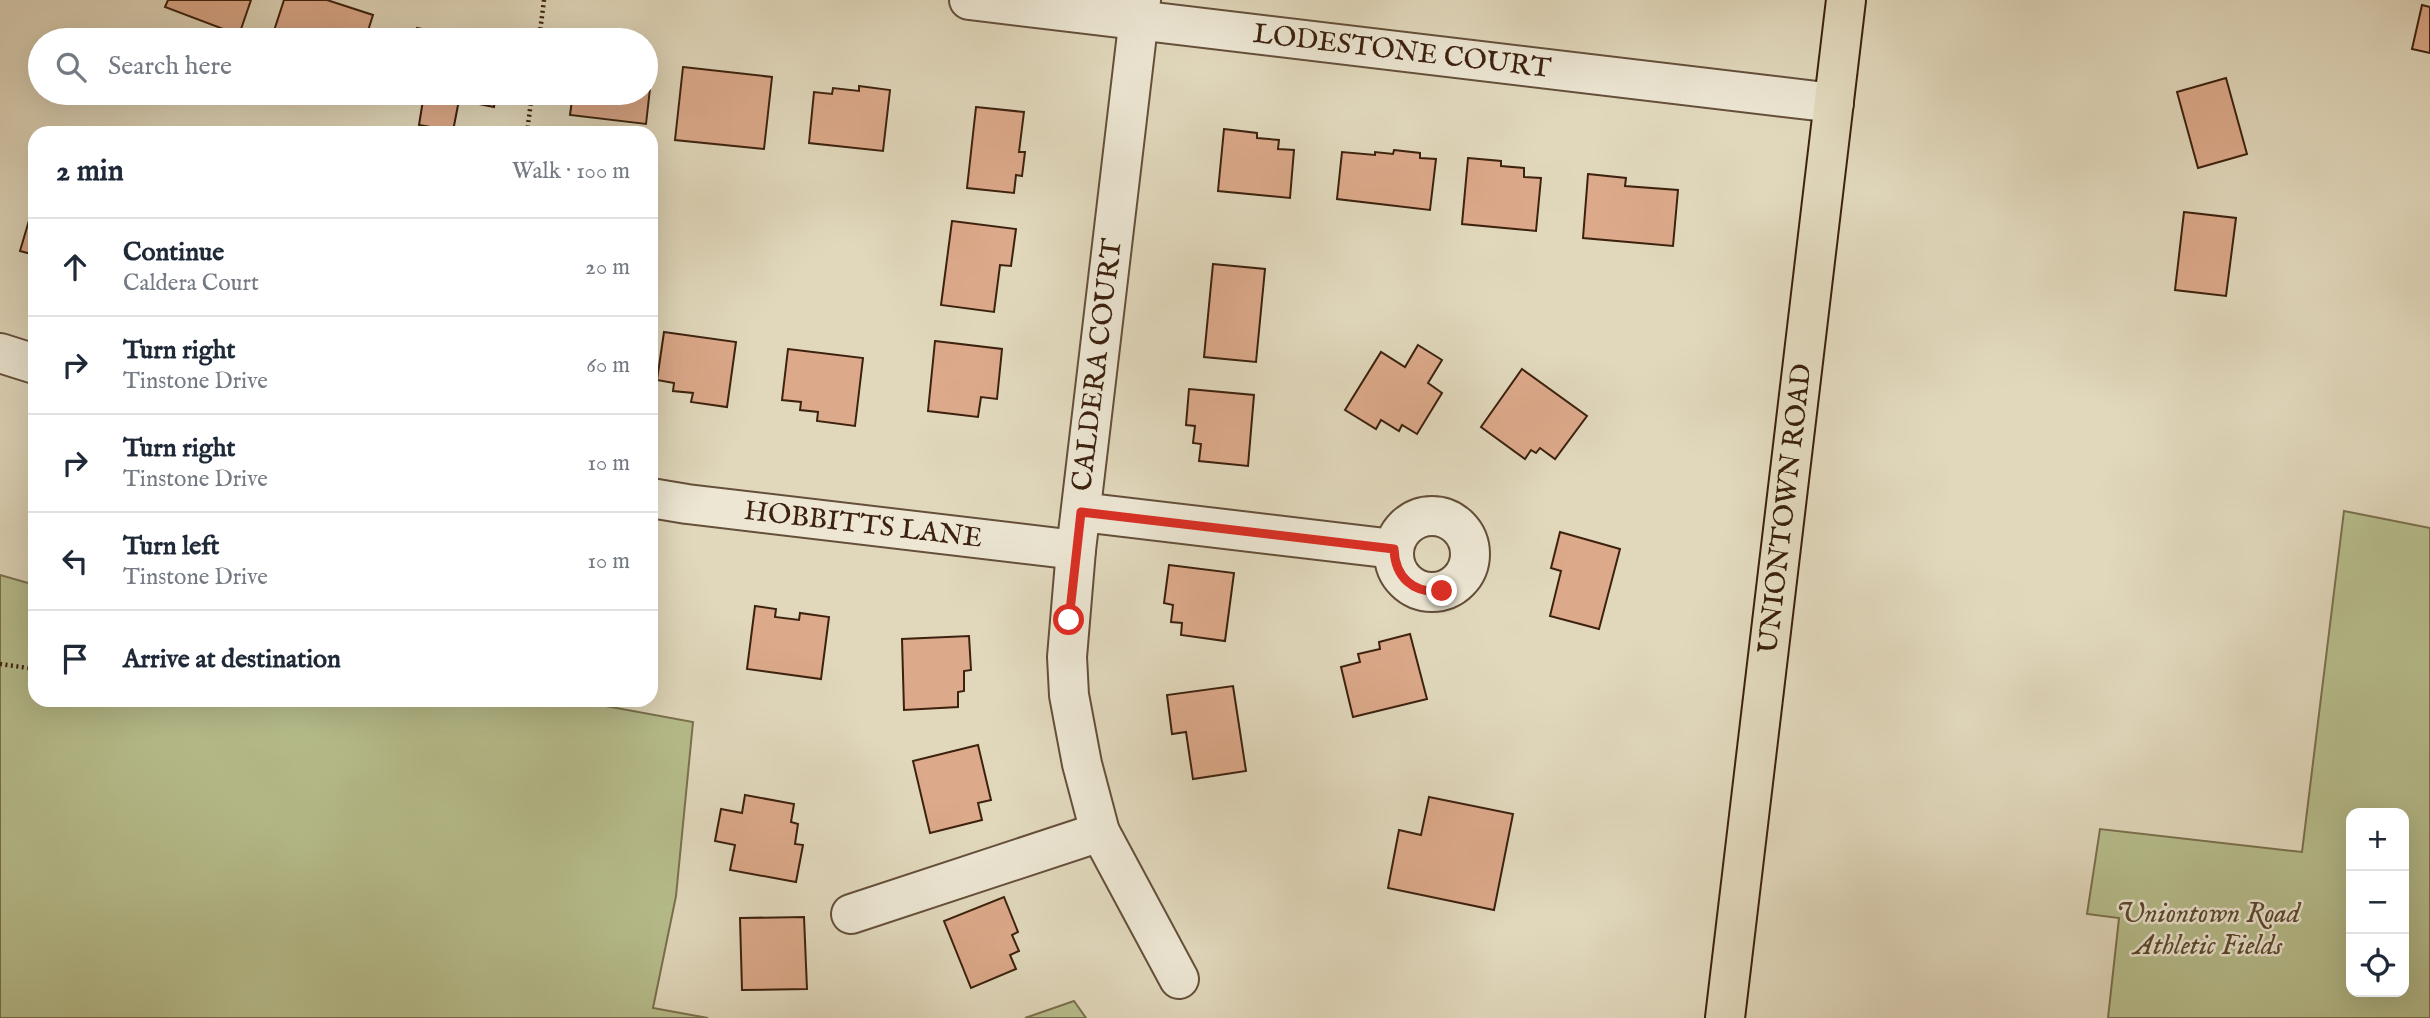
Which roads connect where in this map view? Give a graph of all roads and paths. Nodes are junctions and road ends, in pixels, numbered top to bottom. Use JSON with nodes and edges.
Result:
{"nodes":[{"id":1,"x":544,"y":0,"type":"edge"},
{"id":2,"x":969,"y":0,"type":"edge"},
{"id":3,"x":1846,"y":0,"type":"edge"},
{"id":4,"x":1140,"y":11,"type":"edge"},
{"id":5,"x":540,"y":28,"type":"edge"},
{"id":6,"x":1834,"y":103,"type":"junction"},
{"id":7,"x":530,"y":105,"type":"edge"},
{"id":8,"x":528,"y":126,"type":"edge"},
{"id":9,"x":0,"y":354,"type":"edge"},
{"id":10,"x":28,"y":362,"type":"edge"},
{"id":11,"x":658,"y":499,"type":"edge"},
{"id":12,"x":1081,"y":512,"type":"junction"},
{"id":13,"x":1394,"y":549,"type":"dead end"},
{"id":14,"x":1076,"y":550,"type":"junction"},
{"id":15,"x":0,"y":664,"type":"edge"},
{"id":16,"x":28,"y":668,"type":"edge"},
{"id":17,"x":1100,"y":832,"type":"junction"},
{"id":18,"x":851,"y":914,"type":"dead end"},
{"id":19,"x":1179,"y":979,"type":"dead end"},
{"id":20,"x":1725,"y":1018,"type":"edge"}],
"edges":[{"from":1,"to":5,"type":"path"},
{"from":2,"to":4,"type":"street","name":"LODESTONE COURT"},
{"from":3,"to":6,"type":"main road","name":"UNIONTOWN ROAD"},
{"from":4,"to":6,"type":"street","name":"LODESTONE COURT"},
{"from":4,"to":12,"type":"street","name":"CALDERA COURT"},
{"from":6,"to":20,"type":"main road","name":"UNIONTOWN ROAD"},
{"from":7,"to":8,"type":"path"},
{"from":9,"to":10,"type":"street"},
{"from":11,"to":14,"type":"street","name":"HOBBITTS LANE"},
{"from":12,"to":13,"type":"street"},
{"from":12,"to":14,"type":"street","name":"CALDERA COURT"},
{"from":14,"to":17,"type":"street","name":"CALDERA COURT"},
{"from":15,"to":16,"type":"path"},
{"from":17,"to":18,"type":"street"},
{"from":17,"to":19,"type":"street","name":"CALDERA COURT"}]}
